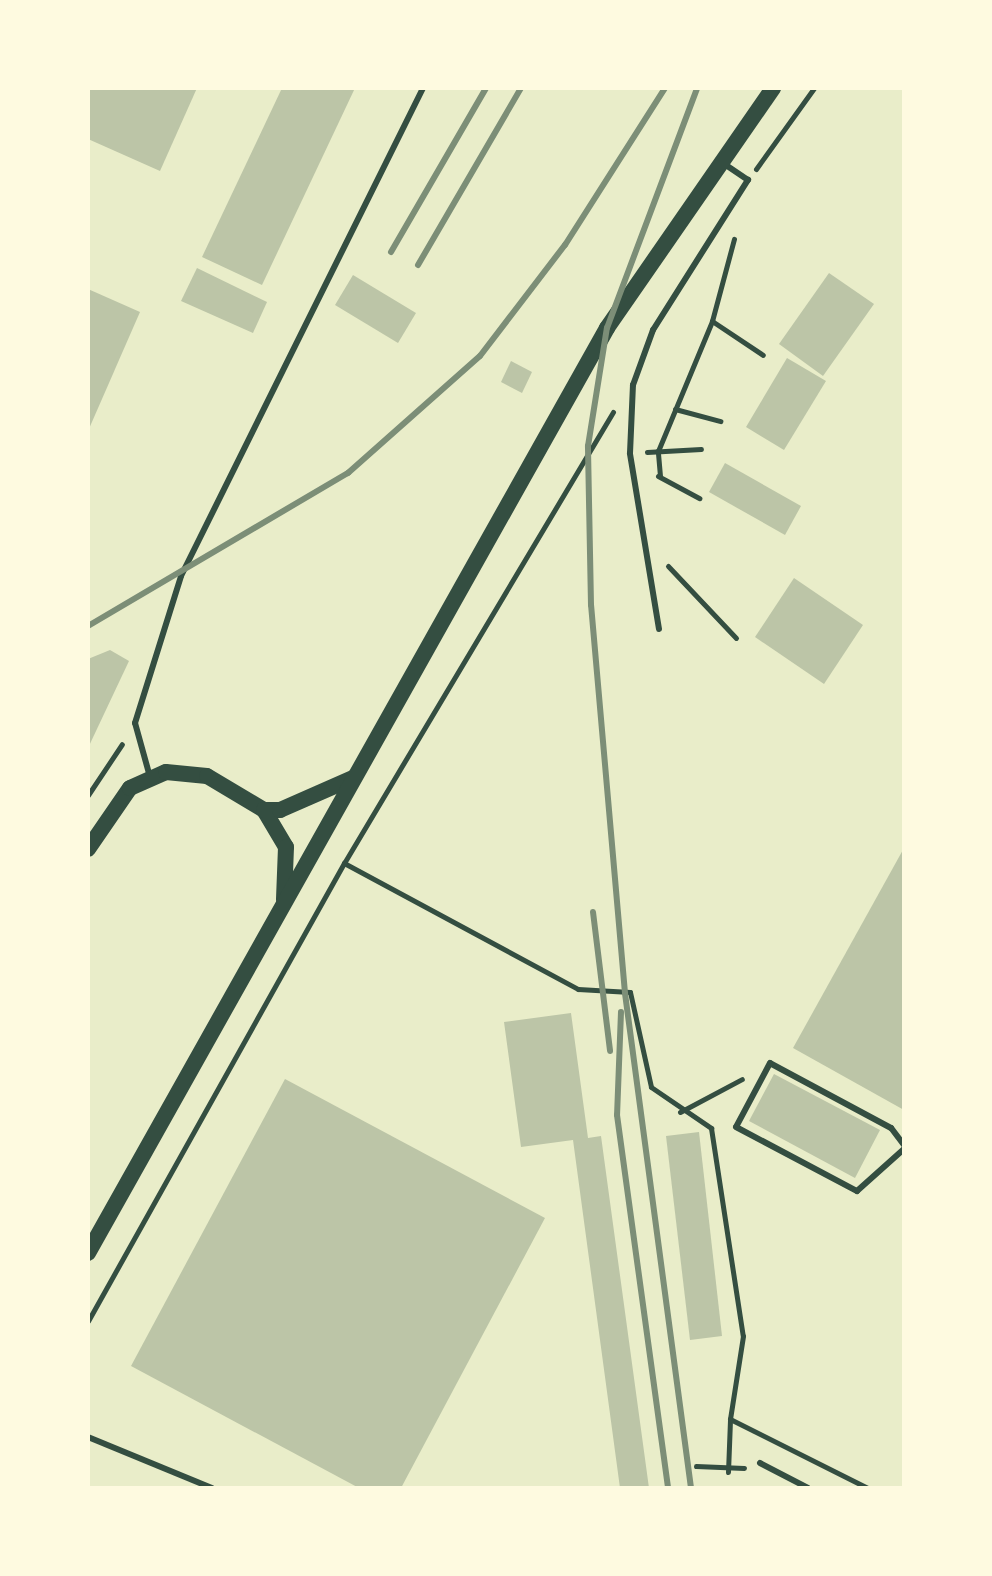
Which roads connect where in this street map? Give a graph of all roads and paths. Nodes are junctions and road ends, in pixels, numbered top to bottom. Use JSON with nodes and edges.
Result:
{"nodes":[{"id":1,"x":423,"y":88,"type":"edge"},
{"id":2,"x":773,"y":88,"type":"edge"},
{"id":3,"x":814,"y":88,"type":"edge"},
{"id":4,"x":719,"y":161,"type":"junction"},
{"id":5,"x":748,"y":180,"type":"junction"},
{"id":6,"x":738,"y":223,"type":"dead end"},
{"id":7,"x":712,"y":321,"type":"junction"},
{"id":8,"x":763,"y":355,"type":"dead end"},
{"id":9,"x":633,"y":385,"type":"junction"},
{"id":10,"x":675,"y":409,"type":"junction"},
{"id":11,"x":720,"y":421,"type":"dead end"},
{"id":12,"x":701,"y":449,"type":"dead end"},
{"id":13,"x":658,"y":451,"type":"junction"},
{"id":14,"x":630,"y":453,"type":"junction"},
{"id":15,"x":660,"y":476,"type":"junction"},
{"id":16,"x":633,"y":481,"type":"junction"},
{"id":17,"x":699,"y":498,"type":"dead end"},
{"id":18,"x":648,"y":558,"type":"junction"},
{"id":19,"x":659,"y":629,"type":"dead end"},
{"id":20,"x":736,"y":638,"type":"dead end"},
{"id":21,"x":135,"y":733,"type":"junction"},
{"id":22,"x":358,"y":775,"type":"junction"},
{"id":23,"x":150,"y":777,"type":"junction"},
{"id":24,"x":88,"y":795,"type":"edge"},
{"id":25,"x":264,"y":810,"type":"junction"},
{"id":26,"x":88,"y":849,"type":"edge"},
{"id":27,"x":344,"y":863,"type":"junction"},
{"id":28,"x":284,"y":906,"type":"junction"},
{"id":29,"x":770,"y":1063,"type":"junction"},
{"id":30,"x":679,"y":1113,"type":"junction"},
{"id":31,"x":904,"y":1147,"type":"edge"},
{"id":32,"x":88,"y":1253,"type":"edge"},
{"id":33,"x":88,"y":1321,"type":"edge"},
{"id":34,"x":730,"y":1419,"type":"junction"},
{"id":35,"x":88,"y":1437,"type":"edge"},
{"id":36,"x":760,"y":1463,"type":"joint"},
{"id":37,"x":696,"y":1466,"type":"dead end"},
{"id":38,"x":728,"y":1472,"type":"junction"},
{"id":39,"x":212,"y":1488,"type":"edge"},
{"id":40,"x":808,"y":1488,"type":"edge"},
{"id":41,"x":868,"y":1488,"type":"edge"}],
"edges":[{"from":1,"to":21,"type":"lane"},
{"from":2,"to":4,"type":"main road"},
{"from":3,"to":5,"type":"path"},
{"from":4,"to":5,"type":"lane"},
{"from":4,"to":22,"type":"main road"},
{"from":5,"to":9,"type":"lane"},
{"from":6,"to":7,"type":"path"},
{"from":7,"to":8,"type":"path"},
{"from":7,"to":10,"type":"path"},
{"from":9,"to":14,"type":"lane"},
{"from":9,"to":27,"type":"path"},
{"from":10,"to":11,"type":"path"},
{"from":10,"to":13,"type":"path"},
{"from":12,"to":13,"type":"path"},
{"from":13,"to":14,"type":"path"},
{"from":13,"to":15,"type":"path"},
{"from":14,"to":16,"type":"lane"},
{"from":15,"to":16,"type":"path"},
{"from":15,"to":17,"type":"path"},
{"from":16,"to":18,"type":"lane"},
{"from":18,"to":19,"type":"lane"},
{"from":18,"to":20,"type":"path"},
{"from":21,"to":23,"type":"lane"},
{"from":21,"to":24,"type":"path"},
{"from":22,"to":25,"type":"main road"},
{"from":22,"to":28,"type":"main road"},
{"from":23,"to":25,"type":"main road"},
{"from":23,"to":26,"type":"main road"},
{"from":25,"to":28,"type":"main road"},
{"from":27,"to":30,"type":"path"},
{"from":27,"to":33,"type":"path"},
{"from":28,"to":32,"type":"main road"},
{"from":29,"to":30,"type":"path"},
{"from":29,"to":31,"type":"lane"},
{"from":29,"to":31,"type":"lane"},
{"from":30,"to":34,"type":"path"},
{"from":34,"to":38,"type":"path"},
{"from":34,"to":41,"type":"path"},
{"from":35,"to":39,"type":"lane"},
{"from":36,"to":38,"type":"path"},
{"from":36,"to":40,"type":"lane"},
{"from":37,"to":38,"type":"path"}]}
